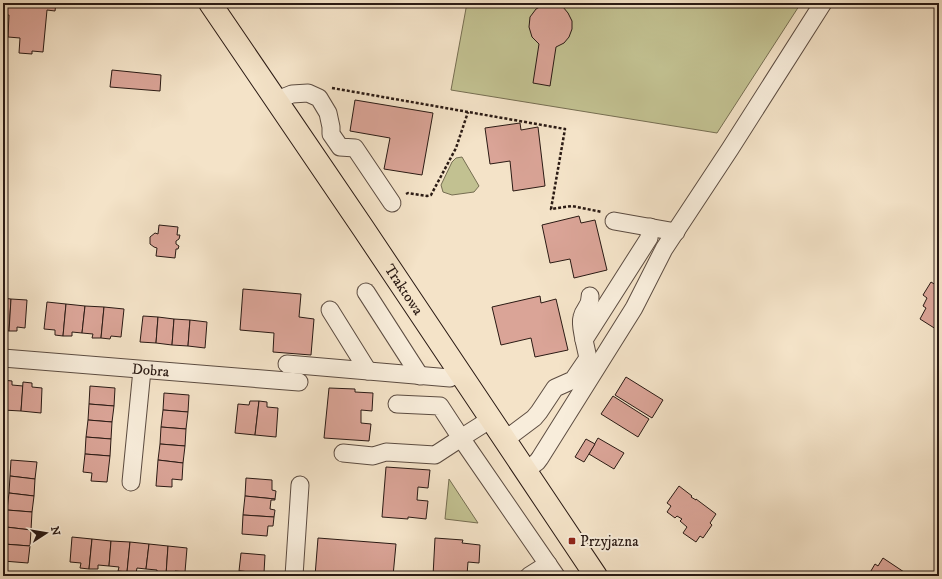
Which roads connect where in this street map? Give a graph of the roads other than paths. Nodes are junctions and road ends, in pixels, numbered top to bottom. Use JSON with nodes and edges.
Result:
{"nodes":[{"id":1,"x":210,"y":3,"type":"edge"},
{"id":2,"x":823,"y":3,"type":"edge"},
{"id":3,"x":277,"y":100,"type":"junction"},
{"id":4,"x":392,"y":203,"type":"road end"},
{"id":5,"x":611,"y":217,"type":"road end"},
{"id":6,"x":650,"y":227,"type":"junction"},
{"id":7,"x":676,"y":232,"type":"junction"},
{"id":8,"x":366,"y":292,"type":"dead end"},
{"id":9,"x":590,"y":296,"type":"dead end"},
{"id":10,"x":330,"y":310,"type":"dead end"},
{"id":11,"x":584,"y":340,"type":"junction"},
{"id":12,"x":3,"y":358,"type":"edge"},
{"id":13,"x":287,"y":364,"type":"dead end"},
{"id":14,"x":142,"y":370,"type":"junction"},
{"id":15,"x":368,"y":371,"type":"junction"},
{"id":16,"x":459,"y":372,"type":"junction"},
{"id":17,"x":420,"y":376,"type":"junction"},
{"id":18,"x":299,"y":382,"type":"dead end"},
{"id":19,"x":397,"y":404,"type":"dead end"},
{"id":20,"x":491,"y":419,"type":"junction"},
{"id":21,"x":461,"y":438,"type":"junction"},
{"id":22,"x":504,"y":439,"type":"junction"},
{"id":23,"x":344,"y":453,"type":"dead end"},
{"id":24,"x":525,"y":471,"type":"junction"},
{"id":25,"x":131,"y":482,"type":"dead end"},
{"id":26,"x":300,"y":485,"type":"dead end"},
{"id":27,"x":552,"y":570,"type":"edge"},
{"id":28,"x":294,"y":576,"type":"edge"},
{"id":29,"x":529,"y":576,"type":"edge"},
{"id":30,"x":596,"y":576,"type":"edge"}],
"edges":[{"from":1,"to":3,"type":"main road","name":"Traktowa"},
{"from":2,"to":7,"type":"street"},
{"from":3,"to":4,"type":"street"},
{"from":3,"to":16,"type":"main road","name":"Traktowa"},
{"from":5,"to":6,"type":"street"},
{"from":6,"to":7,"type":"street"},
{"from":6,"to":11,"type":"street"},
{"from":7,"to":24,"type":"street"},
{"from":8,"to":17,"type":"street"},
{"from":9,"to":11,"type":"street"},
{"from":10,"to":15,"type":"street"},
{"from":11,"to":22,"type":"street"},
{"from":12,"to":14,"type":"street","name":"Dobra"},
{"from":13,"to":15,"type":"street"},
{"from":14,"to":18,"type":"street","name":"Dobra"},
{"from":14,"to":25,"type":"street"},
{"from":15,"to":17,"type":"street"},
{"from":16,"to":17,"type":"street"},
{"from":16,"to":20,"type":"main road","name":"Traktowa"},
{"from":19,"to":21,"type":"street"},
{"from":20,"to":21,"type":"street"},
{"from":20,"to":22,"type":"main road","name":"Traktowa"},
{"from":21,"to":23,"type":"street"},
{"from":21,"to":27,"type":"street"},
{"from":22,"to":24,"type":"main road","name":"Traktowa"},
{"from":24,"to":30,"type":"main road","name":"Traktowa"},
{"from":26,"to":28,"type":"street"},
{"from":27,"to":29,"type":"street"}]}
